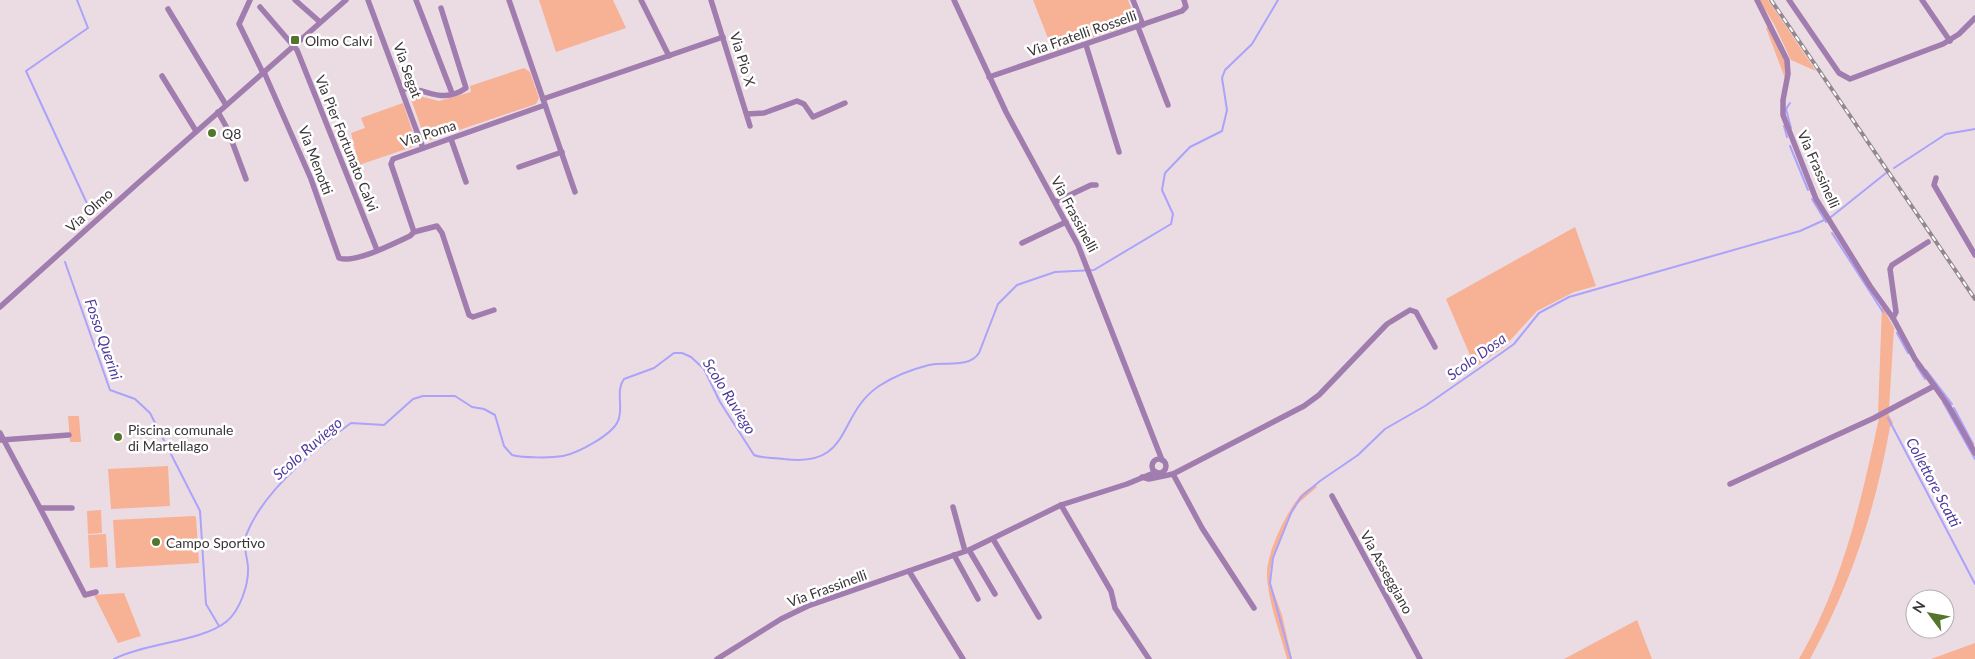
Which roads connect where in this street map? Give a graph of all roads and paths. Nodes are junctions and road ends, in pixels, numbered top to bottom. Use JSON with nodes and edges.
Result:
{"nodes":[{"id":1,"x":250,"y":0,"type":"edge"},
{"id":2,"x":295,"y":0,"type":"edge"},
{"id":3,"x":346,"y":0,"type":"edge"},
{"id":4,"x":368,"y":0,"type":"edge"},
{"id":5,"x":416,"y":0,"type":"edge"},
{"id":6,"x":510,"y":0,"type":"edge"},
{"id":7,"x":641,"y":0,"type":"edge"},
{"id":8,"x":711,"y":0,"type":"edge"},
{"id":9,"x":954,"y":0,"type":"edge"},
{"id":10,"x":1133,"y":0,"type":"edge"},
{"id":11,"x":1184,"y":0,"type":"edge"},
{"id":12,"x":1757,"y":0,"type":"edge"},
{"id":13,"x":1789,"y":0,"type":"edge"},
{"id":14,"x":1922,"y":0,"type":"edge"},
{"id":15,"x":260,"y":7,"type":"dead end"},
{"id":16,"x":441,"y":8,"type":"dead end"},
{"id":17,"x":168,"y":9,"type":"dead end"},
{"id":18,"x":1975,"y":18,"type":"edge"},
{"id":19,"x":320,"y":22,"type":"junction"},
{"id":20,"x":1140,"y":26,"type":"junction"},
{"id":21,"x":723,"y":37,"type":"junction"},
{"id":22,"x":1950,"y":41,"type":"junction"},
{"id":23,"x":1086,"y":45,"type":"junction"},
{"id":24,"x":294,"y":46,"type":"junction"},
{"id":25,"x":669,"y":56,"type":"junction"},
{"id":26,"x":263,"y":72,"type":"junction"},
{"id":27,"x":162,"y":76,"type":"dead end"},
{"id":28,"x":989,"y":77,"type":"junction"},
{"id":29,"x":402,"y":89,"type":"junction"},
{"id":30,"x":452,"y":94,"type":"junction"},
{"id":31,"x":544,"y":102,"type":"junction"},
{"id":32,"x":846,"y":103,"type":"dead end"},
{"id":33,"x":1168,"y":104,"type":"dead end"},
{"id":34,"x":226,"y":105,"type":"junction"},
{"id":35,"x":218,"y":112,"type":"junction"},
{"id":36,"x":747,"y":114,"type":"junction"},
{"id":37,"x":750,"y":126,"type":"dead end"},
{"id":38,"x":196,"y":131,"type":"junction"},
{"id":39,"x":452,"y":139,"type":"junction"},
{"id":40,"x":422,"y":148,"type":"junction"},
{"id":41,"x":562,"y":152,"type":"junction"},
{"id":42,"x":1119,"y":152,"type":"dead end"},
{"id":43,"x":518,"y":167,"type":"dead end"},
{"id":44,"x":1936,"y":178,"type":"dead end"},
{"id":45,"x":246,"y":179,"type":"dead end"},
{"id":46,"x":466,"y":182,"type":"dead end"},
{"id":47,"x":1096,"y":185,"type":"dead end"},
{"id":48,"x":575,"y":192,"type":"dead end"},
{"id":49,"x":1055,"y":202,"type":"junction"},
{"id":50,"x":1066,"y":222,"type":"junction"},
{"id":51,"x":414,"y":232,"type":"junction"},
{"id":52,"x":1928,"y":242,"type":"dead end"},
{"id":53,"x":1022,"y":244,"type":"dead end"},
{"id":54,"x":377,"y":250,"type":"junction"},
{"id":55,"x":1975,"y":255,"type":"edge"},
{"id":56,"x":0,"y":307,"type":"edge"},
{"id":57,"x":494,"y":310,"type":"dead end"},
{"id":58,"x":1893,"y":318,"type":"junction"},
{"id":59,"x":1435,"y":347,"type":"dead end"},
{"id":60,"x":1934,"y":386,"type":"junction"},
{"id":61,"x":69,"y":435,"type":"dead end"},
{"id":62,"x":1,"y":438,"type":"edge"},
{"id":63,"x":1156,"y":447,"type":"junction"},
{"id":64,"x":1975,"y":453,"type":"edge"},
{"id":65,"x":1154,"y":463,"type":"junction"},
{"id":66,"x":1164,"y":463,"type":"junction"},
{"id":67,"x":1159,"y":472,"type":"junction"},
{"id":68,"x":1175,"y":473,"type":"junction"},
{"id":69,"x":1144,"y":476,"type":"junction"},
{"id":70,"x":1730,"y":484,"type":"dead end"},
{"id":71,"x":1332,"y":496,"type":"dead end"},
{"id":72,"x":1061,"y":505,"type":"junction"},
{"id":73,"x":953,"y":507,"type":"dead end"},
{"id":74,"x":40,"y":508,"type":"junction"},
{"id":75,"x":72,"y":508,"type":"dead end"},
{"id":76,"x":993,"y":539,"type":"junction"},
{"id":77,"x":967,"y":551,"type":"junction"},
{"id":78,"x":954,"y":555,"type":"junction"},
{"id":79,"x":909,"y":571,"type":"junction"},
{"id":80,"x":96,"y":592,"type":"dead end"},
{"id":81,"x":995,"y":594,"type":"dead end"},
{"id":82,"x":978,"y":599,"type":"dead end"},
{"id":83,"x":1254,"y":608,"type":"dead end"},
{"id":84,"x":1039,"y":617,"type":"dead end"},
{"id":85,"x":717,"y":659,"type":"edge"},
{"id":86,"x":963,"y":659,"type":"edge"},
{"id":87,"x":1149,"y":659,"type":"edge"},
{"id":88,"x":1420,"y":659,"type":"edge"}],
"edges":[{"from":1,"to":26,"type":"street","name":"Via Menotti"},
{"from":2,"to":19,"type":"street"},
{"from":3,"to":19,"type":"street","name":"Via Olmo"},
{"from":4,"to":29,"type":"street","name":"Via Segat"},
{"from":5,"to":30,"type":"street"},
{"from":6,"to":31,"type":"street"},
{"from":7,"to":25,"type":"street"},
{"from":8,"to":21,"type":"street","name":"Via Pio X"},
{"from":9,"to":28,"type":"street","name":"Via Frassinelli"},
{"from":10,"to":20,"type":"street"},
{"from":11,"to":20,"type":"street","name":"Via Fratelli Rosselli"},
{"from":12,"to":58,"type":"street","name":"Via Frassinelli"},
{"from":13,"to":22,"type":"street"},
{"from":14,"to":22,"type":"street"},
{"from":15,"to":24,"type":"street"},
{"from":16,"to":30,"type":"street"},
{"from":17,"to":34,"type":"street"},
{"from":18,"to":22,"type":"street"},
{"from":19,"to":24,"type":"street","name":"Via Olmo"},
{"from":20,"to":23,"type":"street","name":"Via Fratelli Rosselli"},
{"from":20,"to":33,"type":"street"},
{"from":21,"to":25,"type":"street","name":"Via Poma"},
{"from":21,"to":36,"type":"street","name":"Via Pio X"},
{"from":23,"to":28,"type":"street","name":"Via Fratelli Rosselli"},
{"from":23,"to":42,"type":"street"},
{"from":24,"to":26,"type":"street","name":"Via Olmo"},
{"from":24,"to":54,"type":"street","name":"Via Pier Fortunato Calvi"},
{"from":25,"to":31,"type":"street","name":"Via Poma"},
{"from":26,"to":34,"type":"street","name":"Via Olmo"},
{"from":26,"to":54,"type":"street","name":"Via Menotti"},
{"from":27,"to":38,"type":"street"},
{"from":28,"to":49,"type":"street","name":"Via Frassinelli"},
{"from":29,"to":30,"type":"street"},
{"from":29,"to":40,"type":"street","name":"Via Segat"},
{"from":31,"to":39,"type":"street","name":"Via Poma"},
{"from":31,"to":41,"type":"street"},
{"from":32,"to":36,"type":"street"},
{"from":34,"to":35,"type":"street","name":"Via Olmo"},
{"from":35,"to":38,"type":"street","name":"Via Olmo"},
{"from":35,"to":45,"type":"street"},
{"from":36,"to":37,"type":"street","name":"Via Pio X"},
{"from":38,"to":56,"type":"street","name":"Via Olmo"},
{"from":39,"to":40,"type":"street","name":"Via Poma"},
{"from":39,"to":46,"type":"street"},
{"from":40,"to":51,"type":"street","name":"Via Poma"},
{"from":41,"to":43,"type":"street"},
{"from":41,"to":48,"type":"street"},
{"from":44,"to":55,"type":"street"},
{"from":47,"to":49,"type":"street"},
{"from":49,"to":50,"type":"street","name":"Via Frassinelli"},
{"from":50,"to":53,"type":"street"},
{"from":50,"to":63,"type":"street","name":"Via Frassinelli"},
{"from":51,"to":54,"type":"street"},
{"from":51,"to":57,"type":"street"},
{"from":52,"to":58,"type":"street"},
{"from":58,"to":60,"type":"street","name":"Via Frassinelli"},
{"from":59,"to":68,"type":"street","name":"Via Frassinelli"},
{"from":60,"to":64,"type":"street","name":"Via Frassinelli"},
{"from":60,"to":70,"type":"street"},
{"from":61,"to":62,"type":"street"},
{"from":62,"to":74,"type":"street"},
{"from":63,"to":65,"type":"street","name":"Via Frassinelli"},
{"from":63,"to":66,"type":"street","name":"Via Frassinelli"},
{"from":65,"to":66,"type":"street"},
{"from":65,"to":67,"type":"street"},
{"from":65,"to":69,"type":"street","name":"Via Frassinelli"},
{"from":66,"to":67,"type":"street"},
{"from":66,"to":68,"type":"street"},
{"from":67,"to":68,"type":"street","name":"Via Frassinelli"},
{"from":67,"to":69,"type":"street","name":"Via Frassinelli"},
{"from":68,"to":69,"type":"street","name":"Via Frassinelli"},
{"from":68,"to":83,"type":"street"},
{"from":69,"to":72,"type":"street","name":"Via Frassinelli"},
{"from":71,"to":88,"type":"street","name":"Via Asseggiano"},
{"from":72,"to":76,"type":"street","name":"Via Frassinelli"},
{"from":72,"to":87,"type":"street"},
{"from":73,"to":77,"type":"street"},
{"from":74,"to":75,"type":"street"},
{"from":74,"to":80,"type":"street"},
{"from":76,"to":77,"type":"street","name":"Via Frassinelli"},
{"from":76,"to":84,"type":"street"},
{"from":77,"to":78,"type":"street","name":"Via Frassinelli"},
{"from":77,"to":81,"type":"street"},
{"from":78,"to":79,"type":"street","name":"Via Frassinelli"},
{"from":78,"to":82,"type":"street"},
{"from":79,"to":85,"type":"street","name":"Via Frassinelli"},
{"from":79,"to":86,"type":"street"}]}
